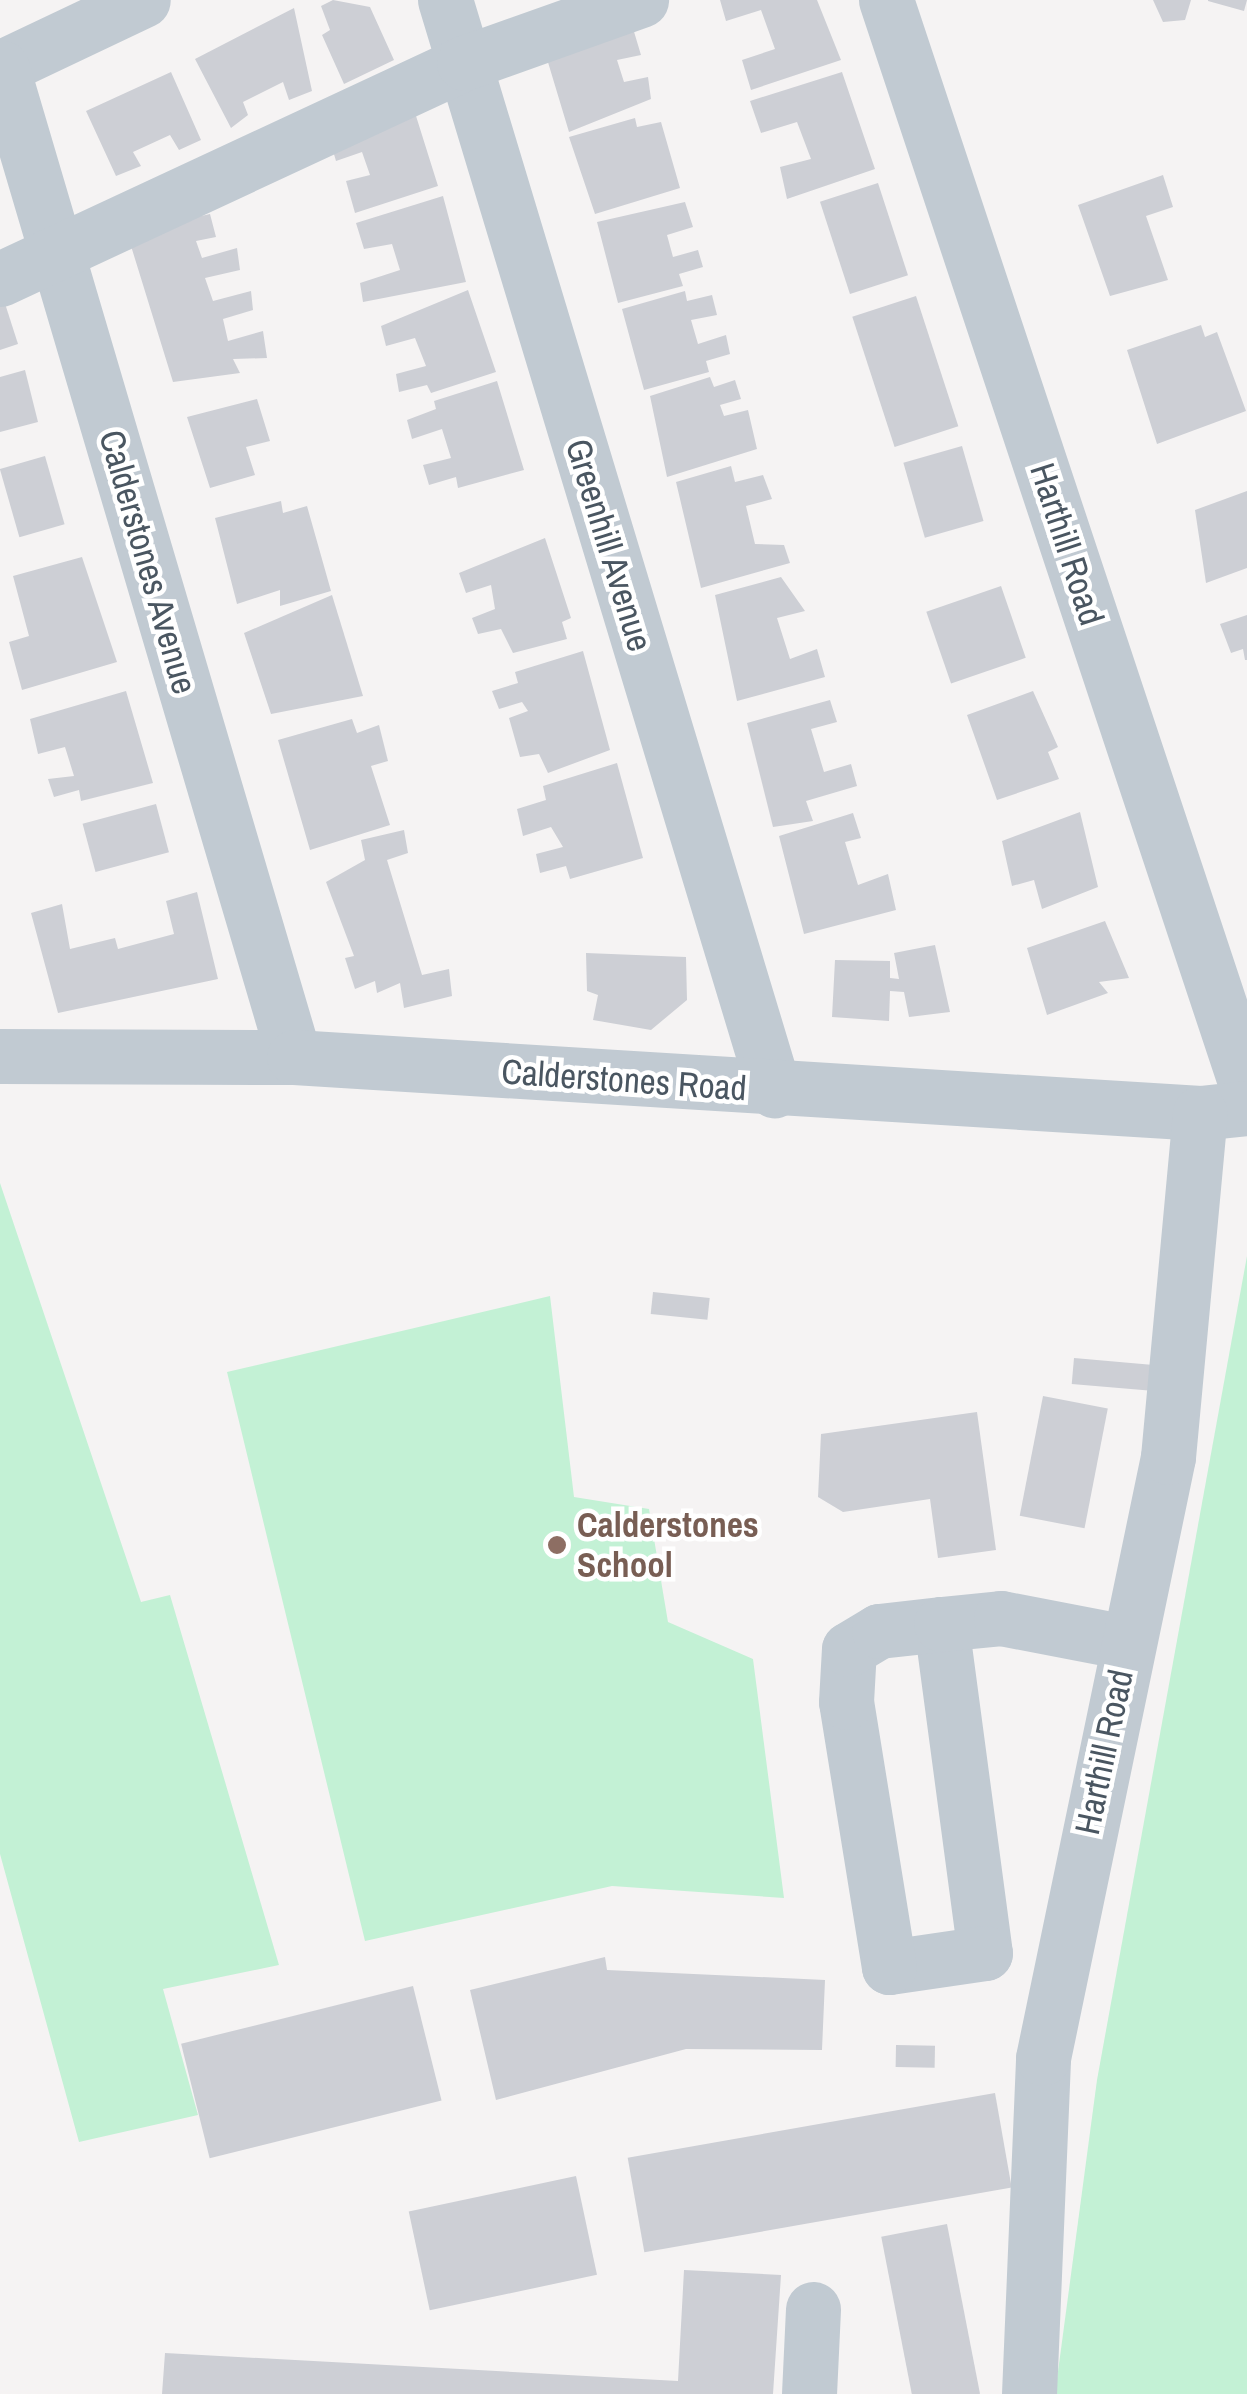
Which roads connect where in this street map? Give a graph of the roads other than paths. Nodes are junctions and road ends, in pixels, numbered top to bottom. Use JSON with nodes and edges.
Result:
{"nodes":[{"id":1,"x":143,"y":0,"type":"edge"},
{"id":2,"x":445,"y":0,"type":"edge"},
{"id":3,"x":642,"y":0,"type":"edge"},
{"id":4,"x":886,"y":0,"type":"edge"},
{"id":5,"x":464,"y":63,"type":"junction"},
{"id":6,"x":1,"y":68,"type":"edge"},
{"id":7,"x":57,"y":252,"type":"junction"},
{"id":8,"x":0,"y":279,"type":"edge"},
{"id":9,"x":0,"y":1056,"type":"edge"},
{"id":10,"x":294,"y":1057,"type":"junction"},
{"id":11,"x":774,"y":1090,"type":"junction"},
{"id":12,"x":1231,"y":1103,"type":"edge"},
{"id":13,"x":941,"y":1624,"type":"junction"},
{"id":14,"x":1126,"y":1642,"type":"junction"},
{"id":15,"x":813,"y":2309,"type":"dead end"},
{"id":16,"x":810,"y":2394,"type":"edge"},
{"id":17,"x":1029,"y":2394,"type":"edge"}],
"edges":[{"from":1,"to":6,"type":"street"},
{"from":2,"to":5,"type":"street","name":"Greenhill Avenue"},
{"from":3,"to":5,"type":"street"},
{"from":4,"to":12,"type":"street","name":"Harthill Road"},
{"from":5,"to":7,"type":"street"},
{"from":5,"to":11,"type":"street","name":"Greenhill Avenue"},
{"from":6,"to":7,"type":"street","name":"Calderstones Avenue"},
{"from":7,"to":8,"type":"street"},
{"from":7,"to":10,"type":"street","name":"Calderstones Avenue"},
{"from":9,"to":10,"type":"street","name":"Calderstones Road"},
{"from":10,"to":11,"type":"street","name":"Calderstones Road"},
{"from":11,"to":12,"type":"street","name":"Calderstones Road"},
{"from":12,"to":14,"type":"street","name":"Harthill Road"},
{"from":13,"to":13,"type":"street"},
{"from":13,"to":14,"type":"street"},
{"from":14,"to":17,"type":"street","name":"Harthill Road"},
{"from":15,"to":16,"type":"street"}]}
